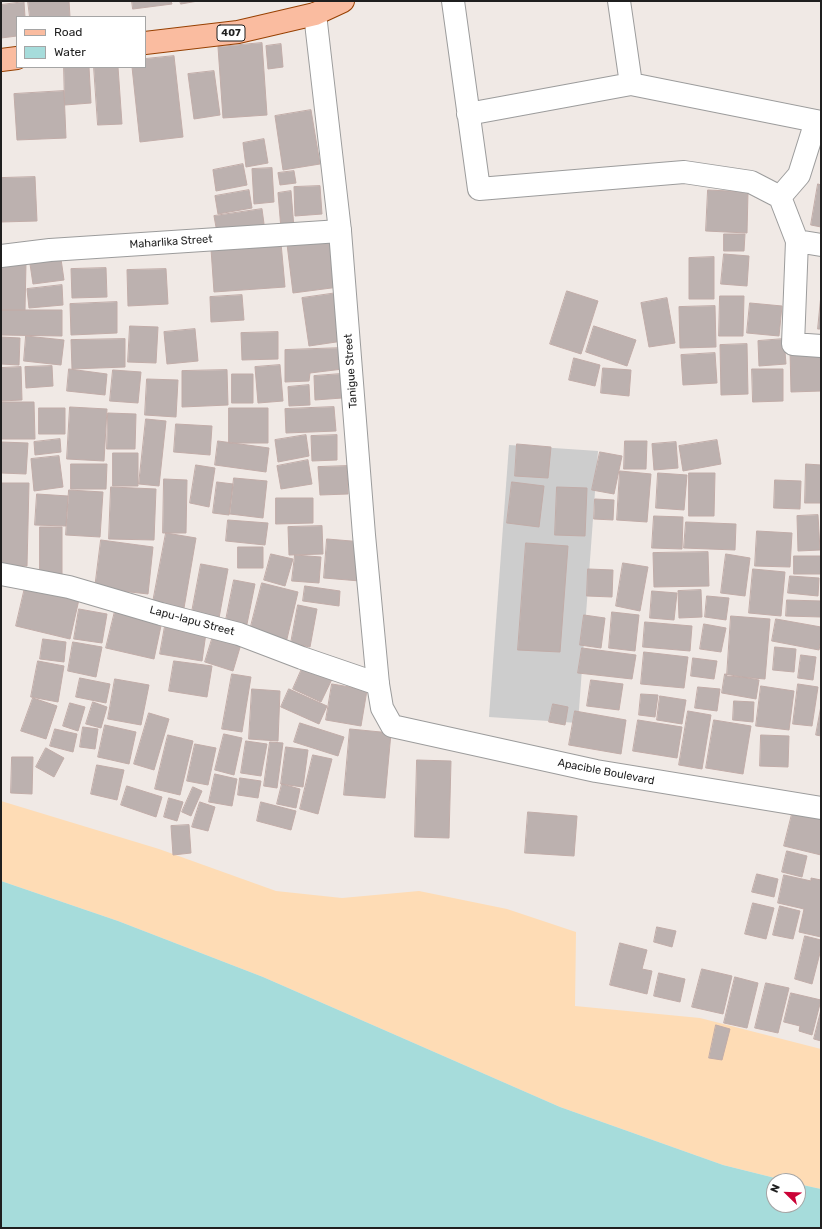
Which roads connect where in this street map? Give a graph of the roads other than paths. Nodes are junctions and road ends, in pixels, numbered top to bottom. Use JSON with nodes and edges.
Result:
{"nodes":[{"id":1,"x":343,"y":1,"type":"edge"},
{"id":2,"x":453,"y":1,"type":"edge"},
{"id":3,"x":619,"y":1,"type":"edge"},
{"id":4,"x":315,"y":14,"type":"junction"},
{"id":5,"x":146,"y":43,"type":"edge"},
{"id":6,"x":16,"y":58,"type":"edge"},
{"id":7,"x":1,"y":60,"type":"edge"},
{"id":8,"x":631,"y":84,"type":"junction"},
{"id":9,"x":468,"y":114,"type":"junction"},
{"id":10,"x":819,"y":122,"type":"edge"},
{"id":11,"x":780,"y":197,"type":"junction"},
{"id":12,"x":340,"y":231,"type":"junction"},
{"id":13,"x":797,"y":241,"type":"junction"},
{"id":14,"x":821,"y":245,"type":"edge"},
{"id":15,"x":1,"y":256,"type":"edge"},
{"id":16,"x":821,"y":346,"type":"edge"},
{"id":17,"x":1,"y":574,"type":"edge"},
{"id":18,"x":378,"y":684,"type":"junction"},
{"id":19,"x":392,"y":726,"type":"joint"},
{"id":20,"x":821,"y":808,"type":"edge"}],
"edges":[{"from":1,"to":4,"type":"main road","number":"407"},
{"from":2,"to":9,"type":"street"},
{"from":3,"to":8,"type":"street"},
{"from":4,"to":5,"type":"main road","number":"407"},
{"from":4,"to":12,"type":"street","name":"Tanigue Street"},
{"from":6,"to":7,"type":"main road"},
{"from":8,"to":9,"type":"street"},
{"from":8,"to":10,"type":"street"},
{"from":9,"to":11,"type":"street"},
{"from":10,"to":11,"type":"street"},
{"from":11,"to":13,"type":"street"},
{"from":12,"to":15,"type":"street","name":"Maharlika Street"},
{"from":12,"to":18,"type":"street","name":"Tanigue Street"},
{"from":13,"to":14,"type":"street"},
{"from":13,"to":16,"type":"street"},
{"from":17,"to":18,"type":"street","name":"Lapu-lapu Street"},
{"from":18,"to":19,"type":"street","name":"Tanigue Street"},
{"from":19,"to":20,"type":"street","name":"Apacible Boulevard"}]}
